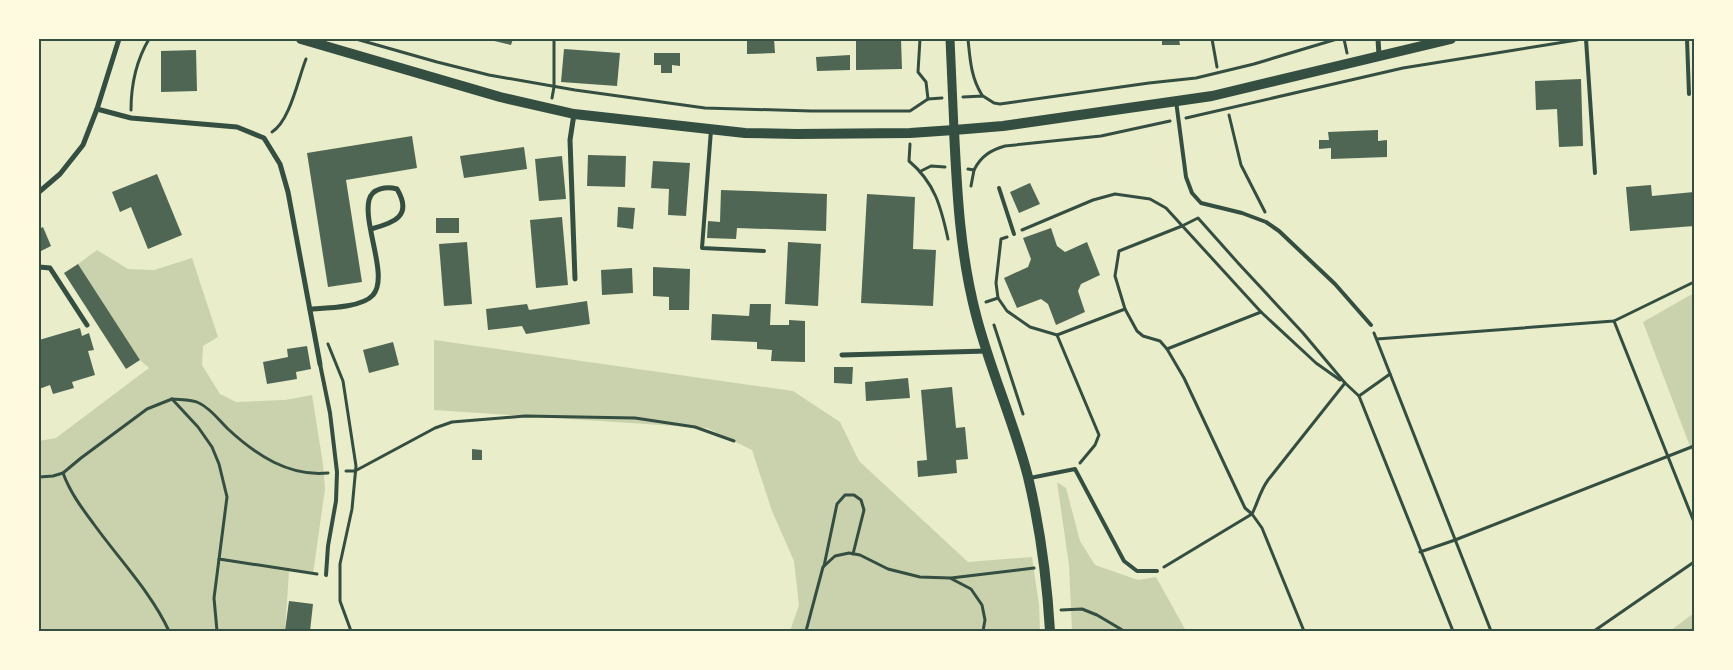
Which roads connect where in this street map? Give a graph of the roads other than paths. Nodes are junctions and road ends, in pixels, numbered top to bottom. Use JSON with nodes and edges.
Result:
{"nodes":[{"id":1,"x":119,"y":39,"type":"edge"},
{"id":2,"x":301,"y":39,"type":"edge"},
{"id":3,"x":950,"y":39,"type":"edge"},
{"id":4,"x":1378,"y":39,"type":"edge"},
{"id":5,"x":1451,"y":39,"type":"edge"},
{"id":6,"x":1585,"y":39,"type":"edge"},
{"id":7,"x":1687,"y":39,"type":"edge"},
{"id":8,"x":1379,"y":55,"type":"junction"},
{"id":9,"x":1689,"y":94,"type":"dead end"},
{"id":10,"x":1176,"y":101,"type":"junction"},
{"id":11,"x":98,"y":109,"type":"junction"},
{"id":12,"x":574,"y":114,"type":"junction"},
{"id":13,"x":711,"y":129,"type":"junction"},
{"id":14,"x":954,"y":130,"type":"junction"},
{"id":15,"x":1595,"y":172,"type":"dead end"},
{"id":16,"x":999,"y":188,"type":"dead end"},
{"id":17,"x":39,"y":192,"type":"edge"},
{"id":18,"x":371,"y":229,"type":"junction"},
{"id":19,"x":1014,"y":234,"type":"road end"},
{"id":20,"x":764,"y":251,"type":"dead end"},
{"id":21,"x":39,"y":267,"type":"edge"},
{"id":22,"x":575,"y":280,"type":"dead end"},
{"id":23,"x":310,"y":309,"type":"junction"},
{"id":24,"x":86,"y":325,"type":"dead end"},
{"id":25,"x":1371,"y":325,"type":"dead end"},
{"id":26,"x":988,"y":351,"type":"junction"},
{"id":27,"x":842,"y":355,"type":"dead end"},
{"id":28,"x":320,"y":364,"type":"joint"},
{"id":29,"x":1028,"y":478,"type":"junction"},
{"id":30,"x":1157,"y":571,"type":"road end"},
{"id":31,"x":326,"y":576,"type":"dead end"},
{"id":32,"x":1050,"y":631,"type":"edge"}],
"edges":[{"from":1,"to":11,"type":"street"},
{"from":2,"to":12,"type":"main road"},
{"from":3,"to":14,"type":"street"},
{"from":4,"to":8,"type":"street"},
{"from":5,"to":8,"type":"main road"},
{"from":6,"to":15,"type":"lane"},
{"from":7,"to":9,"type":"lane"},
{"from":8,"to":10,"type":"main road"},
{"from":10,"to":14,"type":"main road"},
{"from":10,"to":25,"type":"lane"},
{"from":11,"to":17,"type":"street"},
{"from":11,"to":23,"type":"street"},
{"from":12,"to":13,"type":"main road"},
{"from":12,"to":22,"type":"street"},
{"from":13,"to":14,"type":"main road"},
{"from":13,"to":20,"type":"lane"},
{"from":14,"to":26,"type":"main road"},
{"from":16,"to":19,"type":"lane"},
{"from":18,"to":18,"type":"street"},
{"from":18,"to":23,"type":"street"},
{"from":21,"to":24,"type":"street"},
{"from":23,"to":28,"type":"street"},
{"from":26,"to":27,"type":"street"},
{"from":26,"to":29,"type":"main road"},
{"from":28,"to":31,"type":"lane"},
{"from":29,"to":30,"type":"lane"},
{"from":29,"to":32,"type":"main road"}]}
